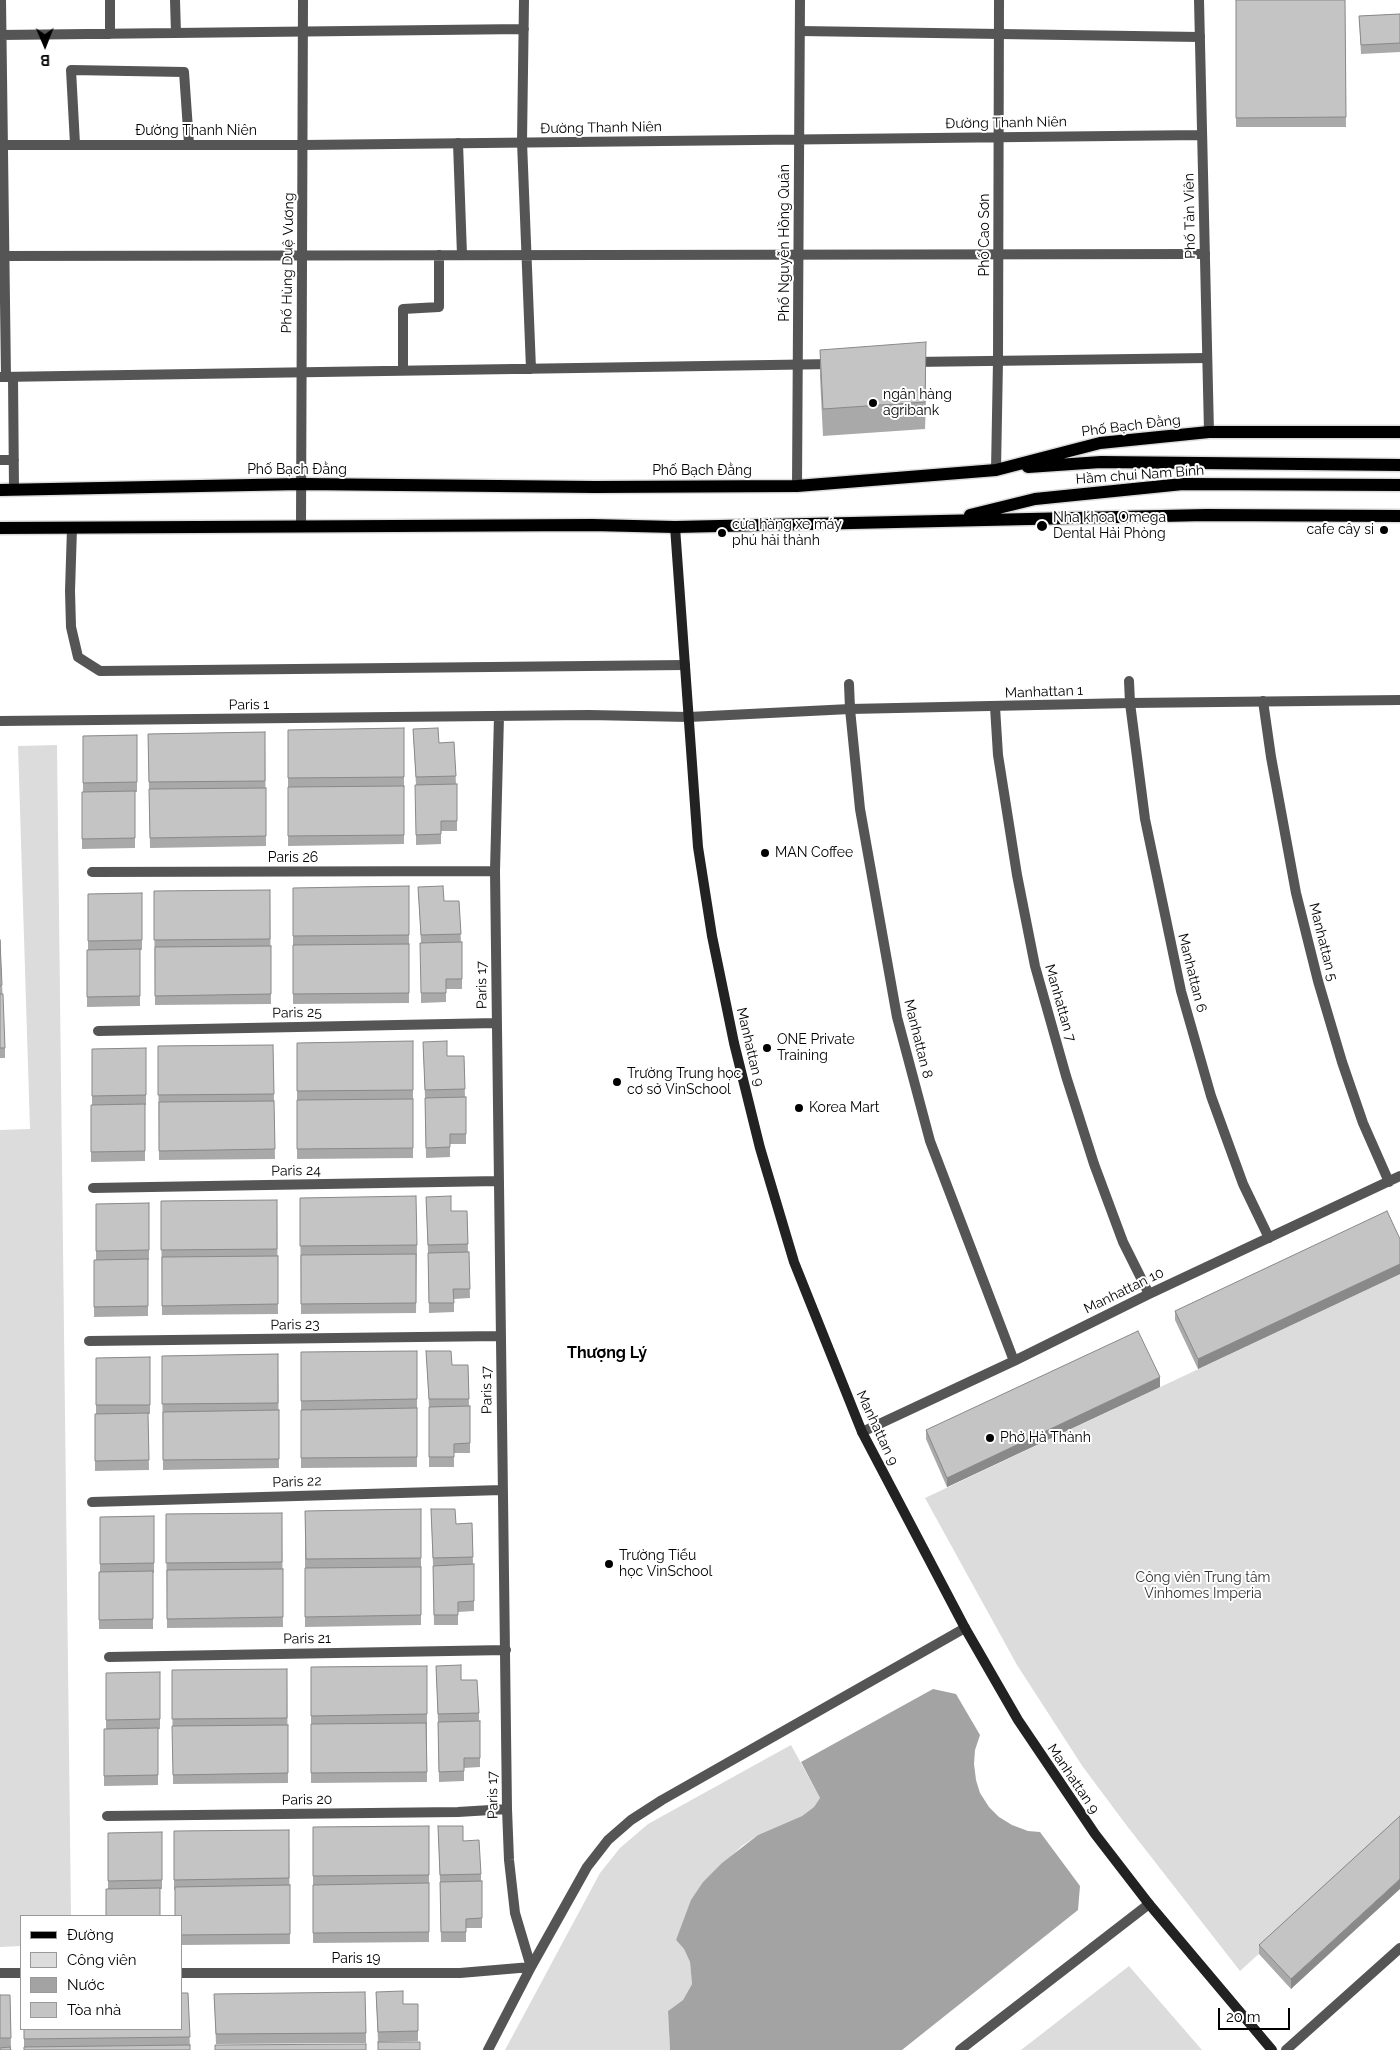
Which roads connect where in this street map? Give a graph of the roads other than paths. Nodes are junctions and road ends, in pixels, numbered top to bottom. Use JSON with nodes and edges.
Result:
{"nodes":[{"id":1,"x":2,"y":0,"type":"edge"},
{"id":2,"x":110,"y":0,"type":"edge"},
{"id":3,"x":175,"y":0,"type":"edge"},
{"id":4,"x":303,"y":0,"type":"edge"},
{"id":5,"x":524,"y":0,"type":"edge"},
{"id":6,"x":800,"y":0,"type":"edge"},
{"id":7,"x":999,"y":0,"type":"edge"},
{"id":8,"x":1199,"y":0,"type":"edge"},
{"id":9,"x":524,"y":29,"type":"junction"},
{"id":10,"x":800,"y":31,"type":"junction"},
{"id":11,"x":176,"y":33,"type":"junction"},
{"id":12,"x":303,"y":33,"type":"junction"},
{"id":13,"x":110,"y":34,"type":"junction"},
{"id":14,"x":1,"y":35,"type":"edge"},
{"id":15,"x":999,"y":35,"type":"junction"},
{"id":16,"x":1200,"y":37,"type":"junction"},
{"id":17,"x":1,"y":93,"type":"edge"},
{"id":18,"x":1202,"y":135,"type":"junction"},
{"id":19,"x":999,"y":137,"type":"junction"},
{"id":20,"x":799,"y":140,"type":"junction"},
{"id":21,"x":522,"y":142,"type":"junction"},
{"id":22,"x":458,"y":143,"type":"junction"},
{"id":23,"x":2,"y":144,"type":"edge"},
{"id":24,"x":75,"y":144,"type":"junction"},
{"id":25,"x":189,"y":144,"type":"junction"},
{"id":26,"x":304,"y":145,"type":"junction"},
{"id":27,"x":2,"y":198,"type":"edge"},
{"id":28,"x":798,"y":254,"type":"junction"},
{"id":29,"x":998,"y":254,"type":"junction"},
{"id":30,"x":1205,"y":254,"type":"junction"},
{"id":31,"x":439,"y":255,"type":"junction"},
{"id":32,"x":462,"y":255,"type":"junction"},
{"id":33,"x":526,"y":255,"type":"junction"},
{"id":34,"x":3,"y":256,"type":"edge"},
{"id":35,"x":302,"y":256,"type":"junction"},
{"id":36,"x":1207,"y":358,"type":"junction"},
{"id":37,"x":998,"y":361,"type":"junction"},
{"id":38,"x":903,"y":363,"type":"edge"},
{"id":39,"x":798,"y":364,"type":"junction"},
{"id":40,"x":845,"y":364,"type":"edge"},
{"id":41,"x":531,"y":368,"type":"junction"},
{"id":42,"x":403,"y":370,"type":"junction"},
{"id":43,"x":301,"y":372,"type":"junction"},
{"id":44,"x":7,"y":377,"type":"edge"},
{"id":45,"x":1209,"y":432,"type":"junction"},
{"id":46,"x":1400,"y":432,"type":"edge"},
{"id":47,"x":0,"y":460,"type":"edge"},
{"id":48,"x":14,"y":460,"type":"junction"},
{"id":49,"x":1400,"y":465,"type":"edge"},
{"id":50,"x":996,"y":470,"type":"junction"},
{"id":51,"x":301,"y":484,"type":"junction"},
{"id":52,"x":1400,"y":485,"type":"edge"},
{"id":53,"x":796,"y":486,"type":"junction"},
{"id":54,"x":14,"y":489,"type":"junction"},
{"id":55,"x":0,"y":490,"type":"edge"},
{"id":56,"x":1400,"y":516,"type":"edge"},
{"id":57,"x":946,"y":521,"type":"junction"},
{"id":58,"x":301,"y":526,"type":"junction"},
{"id":59,"x":0,"y":528,"type":"edge"},
{"id":60,"x":72,"y":528,"type":"junction"},
{"id":61,"x":675,"y":528,"type":"junction"},
{"id":62,"x":685,"y":666,"type":"junction"},
{"id":63,"x":1129,"y":682,"type":"dead end"},
{"id":64,"x":849,"y":684,"type":"dead end"},
{"id":65,"x":1400,"y":700,"type":"edge"},
{"id":66,"x":1263,"y":701,"type":"junction"},
{"id":67,"x":1130,"y":703,"type":"junction"},
{"id":68,"x":995,"y":707,"type":"junction"},
{"id":69,"x":850,"y":709,"type":"junction"},
{"id":70,"x":499,"y":716,"type":"junction"},
{"id":71,"x":689,"y":717,"type":"junction"},
{"id":72,"x":0,"y":721,"type":"edge"},
{"id":73,"x":495,"y":871,"type":"junction"},
{"id":74,"x":92,"y":872,"type":"dead end"},
{"id":75,"x":497,"y":1023,"type":"junction"},
{"id":76,"x":98,"y":1031,"type":"dead end"},
{"id":77,"x":1400,"y":1176,"type":"edge"},
{"id":78,"x":499,"y":1181,"type":"junction"},
{"id":79,"x":1389,"y":1182,"type":"junction"},
{"id":80,"x":92,"y":1188,"type":"dead end"},
{"id":81,"x":1269,"y":1238,"type":"junction"},
{"id":82,"x":1149,"y":1294,"type":"junction"},
{"id":83,"x":501,"y":1336,"type":"junction"},
{"id":84,"x":89,"y":1341,"type":"dead end"},
{"id":85,"x":1014,"y":1361,"type":"junction"},
{"id":86,"x":862,"y":1432,"type":"junction"},
{"id":87,"x":502,"y":1490,"type":"junction"},
{"id":88,"x":92,"y":1502,"type":"dead end"},
{"id":89,"x":965,"y":1628,"type":"junction"},
{"id":90,"x":506,"y":1650,"type":"junction"},
{"id":91,"x":109,"y":1657,"type":"dead end"},
{"id":92,"x":506,"y":1809,"type":"junction"},
{"id":93,"x":107,"y":1816,"type":"dead end"},
{"id":94,"x":1149,"y":1904,"type":"junction"},
{"id":95,"x":1400,"y":1948,"type":"edge"},
{"id":96,"x":531,"y":1967,"type":"junction"},
{"id":97,"x":0,"y":1973,"type":"edge"},
{"id":98,"x":20,"y":1973,"type":"edge"},
{"id":99,"x":182,"y":1973,"type":"edge"},
{"id":100,"x":488,"y":2050,"type":"edge"},
{"id":101,"x":960,"y":2050,"type":"edge"},
{"id":102,"x":1272,"y":2050,"type":"edge"},
{"id":103,"x":1286,"y":2050,"type":"edge"}],
"edges":[{"from":1,"to":14,"type":"street"},
{"from":2,"to":13,"type":"street"},
{"from":3,"to":11,"type":"street"},
{"from":4,"to":12,"type":"street","name":"Phố Hùng Duệ Vương"},
{"from":5,"to":9,"type":"street"},
{"from":6,"to":10,"type":"street","name":"Phố Nguyễn Hồng Quân"},
{"from":7,"to":15,"type":"street","name":"Phố Cao Sơn"},
{"from":8,"to":16,"type":"street","name":"Phố Tản Viên"},
{"from":9,"to":12,"type":"street"},
{"from":9,"to":21,"type":"street"},
{"from":10,"to":15,"type":"street"},
{"from":10,"to":20,"type":"street","name":"Phố Nguyễn Hồng Quân"},
{"from":11,"to":12,"type":"street"},
{"from":11,"to":13,"type":"street"},
{"from":12,"to":26,"type":"street","name":"Phố Hùng Duệ Vương"},
{"from":13,"to":14,"type":"street"},
{"from":14,"to":17,"type":"street"},
{"from":15,"to":16,"type":"street"},
{"from":15,"to":19,"type":"street","name":"Phố Cao Sơn"},
{"from":16,"to":18,"type":"street","name":"Phố Tản Viên"},
{"from":17,"to":23,"type":"street"},
{"from":18,"to":19,"type":"street","name":"Đường Thanh Niên"},
{"from":18,"to":30,"type":"street","name":"Phố Tản Viên"},
{"from":19,"to":20,"type":"street","name":"Đường Thanh Niên"},
{"from":19,"to":29,"type":"street","name":"Phố Cao Sơn"},
{"from":20,"to":21,"type":"street","name":"Đường Thanh Niên"},
{"from":20,"to":28,"type":"street","name":"Phố Nguyễn Hồng Quân"},
{"from":21,"to":22,"type":"street","name":"Đường Thanh Niên"},
{"from":21,"to":33,"type":"street"},
{"from":22,"to":26,"type":"street","name":"Đường Thanh Niên"},
{"from":22,"to":32,"type":"street"},
{"from":23,"to":24,"type":"street","name":"Đường Thanh Niên"},
{"from":23,"to":27,"type":"street"},
{"from":24,"to":25,"type":"street","name":"Đường Thanh Niên"},
{"from":24,"to":25,"type":"street"},
{"from":25,"to":26,"type":"street","name":"Đường Thanh Niên"},
{"from":26,"to":35,"type":"street","name":"Phố Hùng Duệ Vương"},
{"from":27,"to":34,"type":"street"},
{"from":28,"to":29,"type":"street"},
{"from":28,"to":33,"type":"street"},
{"from":28,"to":39,"type":"street","name":"Phố Nguyễn Hồng Quân"},
{"from":29,"to":30,"type":"street"},
{"from":29,"to":37,"type":"street","name":"Phố Cao Sơn"},
{"from":30,"to":36,"type":"street","name":"Phố Tản Viên"},
{"from":31,"to":32,"type":"street"},
{"from":31,"to":35,"type":"street"},
{"from":31,"to":42,"type":"street"},
{"from":32,"to":33,"type":"street"},
{"from":33,"to":41,"type":"street"},
{"from":34,"to":35,"type":"street"},
{"from":34,"to":44,"type":"street"},
{"from":35,"to":43,"type":"street","name":"Phố Hùng Duệ Vương"},
{"from":36,"to":37,"type":"street"},
{"from":36,"to":45,"type":"street","name":"Phố Tản Viên"},
{"from":37,"to":38,"type":"street"},
{"from":37,"to":50,"type":"street","name":"Phố Cao Sơn"},
{"from":39,"to":40,"type":"street"},
{"from":39,"to":41,"type":"street"},
{"from":39,"to":53,"type":"street","name":"Phố Nguyễn Hồng Quân"},
{"from":41,"to":42,"type":"street"},
{"from":42,"to":43,"type":"street"},
{"from":43,"to":44,"type":"street"},
{"from":43,"to":51,"type":"street","name":"Phố Hùng Duệ Vương"},
{"from":44,"to":48,"type":"street"},
{"from":45,"to":46,"type":"main road","name":"Phố Bạch Đằng"},
{"from":45,"to":50,"type":"main road","name":"Phố Bạch Đằng"},
{"from":47,"to":48,"type":"street"},
{"from":48,"to":54,"type":"street"},
{"from":49,"to":50,"type":"main road","name":"Hầm chui Nam Bính"},
{"from":50,"to":53,"type":"main road","name":"Phố Bạch Đằng"},
{"from":51,"to":53,"type":"main road","name":"Phố Bạch Đằng"},
{"from":51,"to":54,"type":"main road","name":"Phố Bạch Đằng"},
{"from":51,"to":58,"type":"street","name":"Phố Hùng Duệ Vương"},
{"from":52,"to":57,"type":"main road","name":"Hầm chui Nam Bính"},
{"from":54,"to":55,"type":"main road","name":"Phố Bạch Đằng"},
{"from":56,"to":57,"type":"main road"},
{"from":57,"to":61,"type":"main road"},
{"from":58,"to":60,"type":"main road"},
{"from":58,"to":61,"type":"main road"},
{"from":59,"to":60,"type":"main road"},
{"from":60,"to":62,"type":"street"},
{"from":61,"to":62,"type":"main road","name":"Manhattan 9"},
{"from":62,"to":71,"type":"main road","name":"Manhattan 9"},
{"from":63,"to":67,"type":"street","name":"Manhattan 6"},
{"from":64,"to":69,"type":"street","name":"Manhattan 8"},
{"from":65,"to":66,"type":"street","name":"Manhattan 1"},
{"from":66,"to":67,"type":"street","name":"Manhattan 1"},
{"from":66,"to":79,"type":"street","name":"Manhattan 5"},
{"from":67,"to":68,"type":"street","name":"Manhattan 1"},
{"from":67,"to":81,"type":"street","name":"Manhattan 6"},
{"from":68,"to":69,"type":"street","name":"Manhattan 1"},
{"from":68,"to":82,"type":"street","name":"Manhattan 7"},
{"from":69,"to":71,"type":"street","name":"Manhattan 1"},
{"from":69,"to":85,"type":"street","name":"Manhattan 8"},
{"from":70,"to":71,"type":"street","name":"Paris 1"},
{"from":70,"to":72,"type":"street","name":"Paris 1"},
{"from":70,"to":73,"type":"street","name":"Paris 17"},
{"from":71,"to":86,"type":"main road","name":"Manhattan 9"},
{"from":73,"to":74,"type":"street","name":"Paris 26"},
{"from":73,"to":75,"type":"street","name":"Paris 17"},
{"from":75,"to":76,"type":"street","name":"Paris 25"},
{"from":75,"to":78,"type":"street","name":"Paris 17"},
{"from":77,"to":79,"type":"street","name":"Manhattan 10"},
{"from":78,"to":80,"type":"street","name":"Paris 24"},
{"from":78,"to":83,"type":"street","name":"Paris 17"},
{"from":79,"to":81,"type":"street","name":"Manhattan 10"},
{"from":81,"to":82,"type":"street","name":"Manhattan 10"},
{"from":82,"to":85,"type":"street","name":"Manhattan 10"},
{"from":83,"to":84,"type":"street","name":"Paris 23"},
{"from":83,"to":87,"type":"street","name":"Paris 17"},
{"from":85,"to":86,"type":"street","name":"Manhattan 10"},
{"from":86,"to":89,"type":"main road","name":"Manhattan 9"},
{"from":87,"to":88,"type":"street","name":"Paris 22"},
{"from":87,"to":90,"type":"street","name":"Paris 17"},
{"from":89,"to":94,"type":"main road","name":"Manhattan 9"},
{"from":89,"to":96,"type":"street"},
{"from":90,"to":91,"type":"street","name":"Paris 21"},
{"from":90,"to":92,"type":"street","name":"Paris 17"},
{"from":92,"to":93,"type":"street","name":"Paris 20"},
{"from":92,"to":96,"type":"street","name":"Paris 17"},
{"from":94,"to":101,"type":"street"},
{"from":94,"to":102,"type":"main road","name":"Manhattan 9"},
{"from":95,"to":103,"type":"street"},
{"from":96,"to":99,"type":"street","name":"Paris 19"},
{"from":96,"to":100,"type":"street"},
{"from":97,"to":98,"type":"street"}]}
